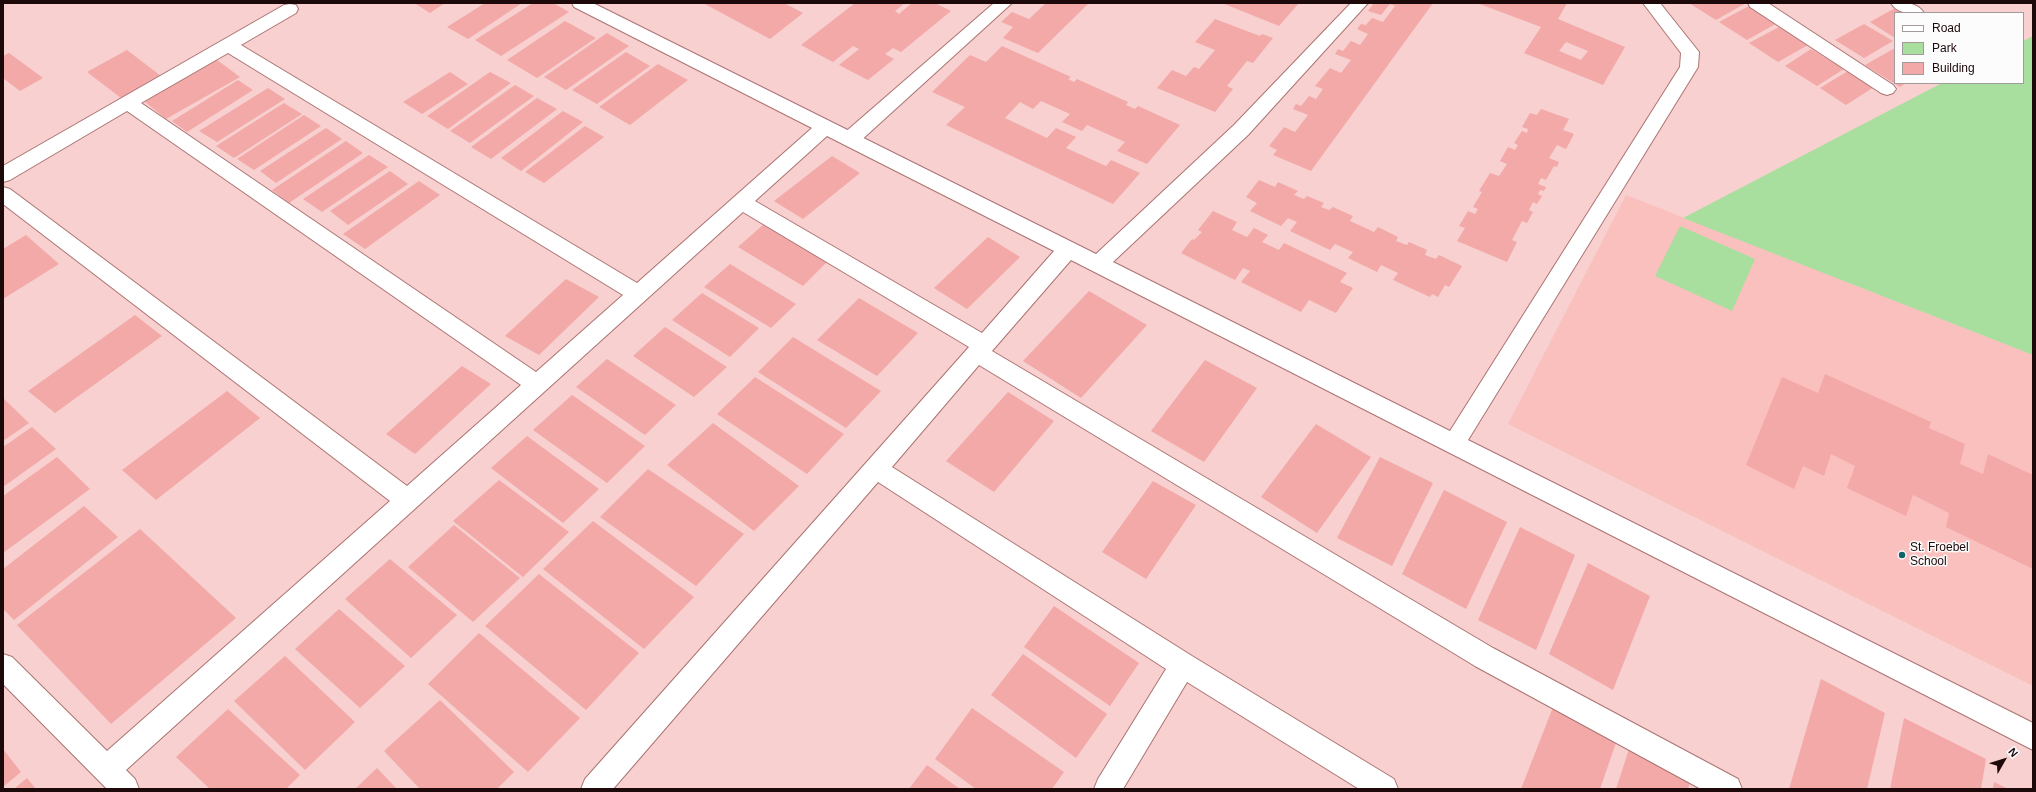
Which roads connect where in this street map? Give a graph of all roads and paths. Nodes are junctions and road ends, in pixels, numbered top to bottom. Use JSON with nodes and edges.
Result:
{"nodes":[{"id":1,"x":580,"y":3,"type":"edge"},
{"id":2,"x":1004,"y":3,"type":"edge"},
{"id":3,"x":1360,"y":3,"type":"edge"},
{"id":4,"x":1651,"y":3,"type":"edge"},
{"id":5,"x":1756,"y":3,"type":"edge"},
{"id":6,"x":1899,"y":3,"type":"edge"},
{"id":7,"x":290,"y":5,"type":"edge"},
{"id":8,"x":1914,"y":12,"type":"edge"},
{"id":9,"x":228,"y":45,"type":"junction"},
{"id":10,"x":1887,"y":90,"type":"dead end"},
{"id":11,"x":128,"y":103,"type":"junction"},
{"id":12,"x":825,"y":126,"type":"junction"},
{"id":13,"x":850,"y":140,"type":"junction"},
{"id":14,"x":3,"y":175,"type":"edge"},
{"id":15,"x":3,"y":194,"type":"edge"},
{"id":16,"x":741,"y":202,"type":"junction"},
{"id":17,"x":1068,"y":249,"type":"junction"},
{"id":18,"x":1098,"y":264,"type":"junction"},
{"id":19,"x":638,"y":294,"type":"junction"},
{"id":20,"x":980,"y":349,"type":"junction"},
{"id":21,"x":537,"y":384,"type":"junction"},
{"id":22,"x":1454,"y":444,"type":"junction"},
{"id":23,"x":876,"y":469,"type":"junction"},
{"id":24,"x":407,"y":500,"type":"junction"},
{"id":25,"x":1183,"y":665,"type":"junction"},
{"id":26,"x":3,"y":666,"type":"edge"},
{"id":27,"x":2033,"y":737,"type":"edge"},
{"id":28,"x":107,"y":769,"type":"junction"},
{"id":29,"x":124,"y":789,"type":"edge"},
{"id":30,"x":595,"y":789,"type":"edge"},
{"id":31,"x":1108,"y":789,"type":"edge"},
{"id":32,"x":1384,"y":789,"type":"edge"},
{"id":33,"x":1728,"y":789,"type":"edge"}],
"edges":[{"from":1,"to":12,"type":"street"},
{"from":2,"to":13,"type":"street"},
{"from":3,"to":18,"type":"street"},
{"from":4,"to":22,"type":"street"},
{"from":5,"to":10,"type":"street"},
{"from":6,"to":8,"type":"street"},
{"from":7,"to":9,"type":"street"},
{"from":9,"to":11,"type":"street"},
{"from":9,"to":19,"type":"street"},
{"from":11,"to":14,"type":"street"},
{"from":11,"to":21,"type":"street"},
{"from":12,"to":13,"type":"street"},
{"from":12,"to":16,"type":"street"},
{"from":13,"to":17,"type":"street"},
{"from":15,"to":24,"type":"street"},
{"from":16,"to":19,"type":"street"},
{"from":16,"to":20,"type":"street"},
{"from":17,"to":18,"type":"street"},
{"from":17,"to":20,"type":"street"},
{"from":18,"to":22,"type":"street"},
{"from":19,"to":21,"type":"street"},
{"from":20,"to":23,"type":"street"},
{"from":20,"to":33,"type":"street"},
{"from":21,"to":24,"type":"street"},
{"from":22,"to":27,"type":"street"},
{"from":23,"to":25,"type":"street"},
{"from":23,"to":30,"type":"street"},
{"from":24,"to":28,"type":"street"},
{"from":25,"to":31,"type":"street"},
{"from":25,"to":32,"type":"street"},
{"from":26,"to":28,"type":"street"},
{"from":28,"to":29,"type":"street"}]}
